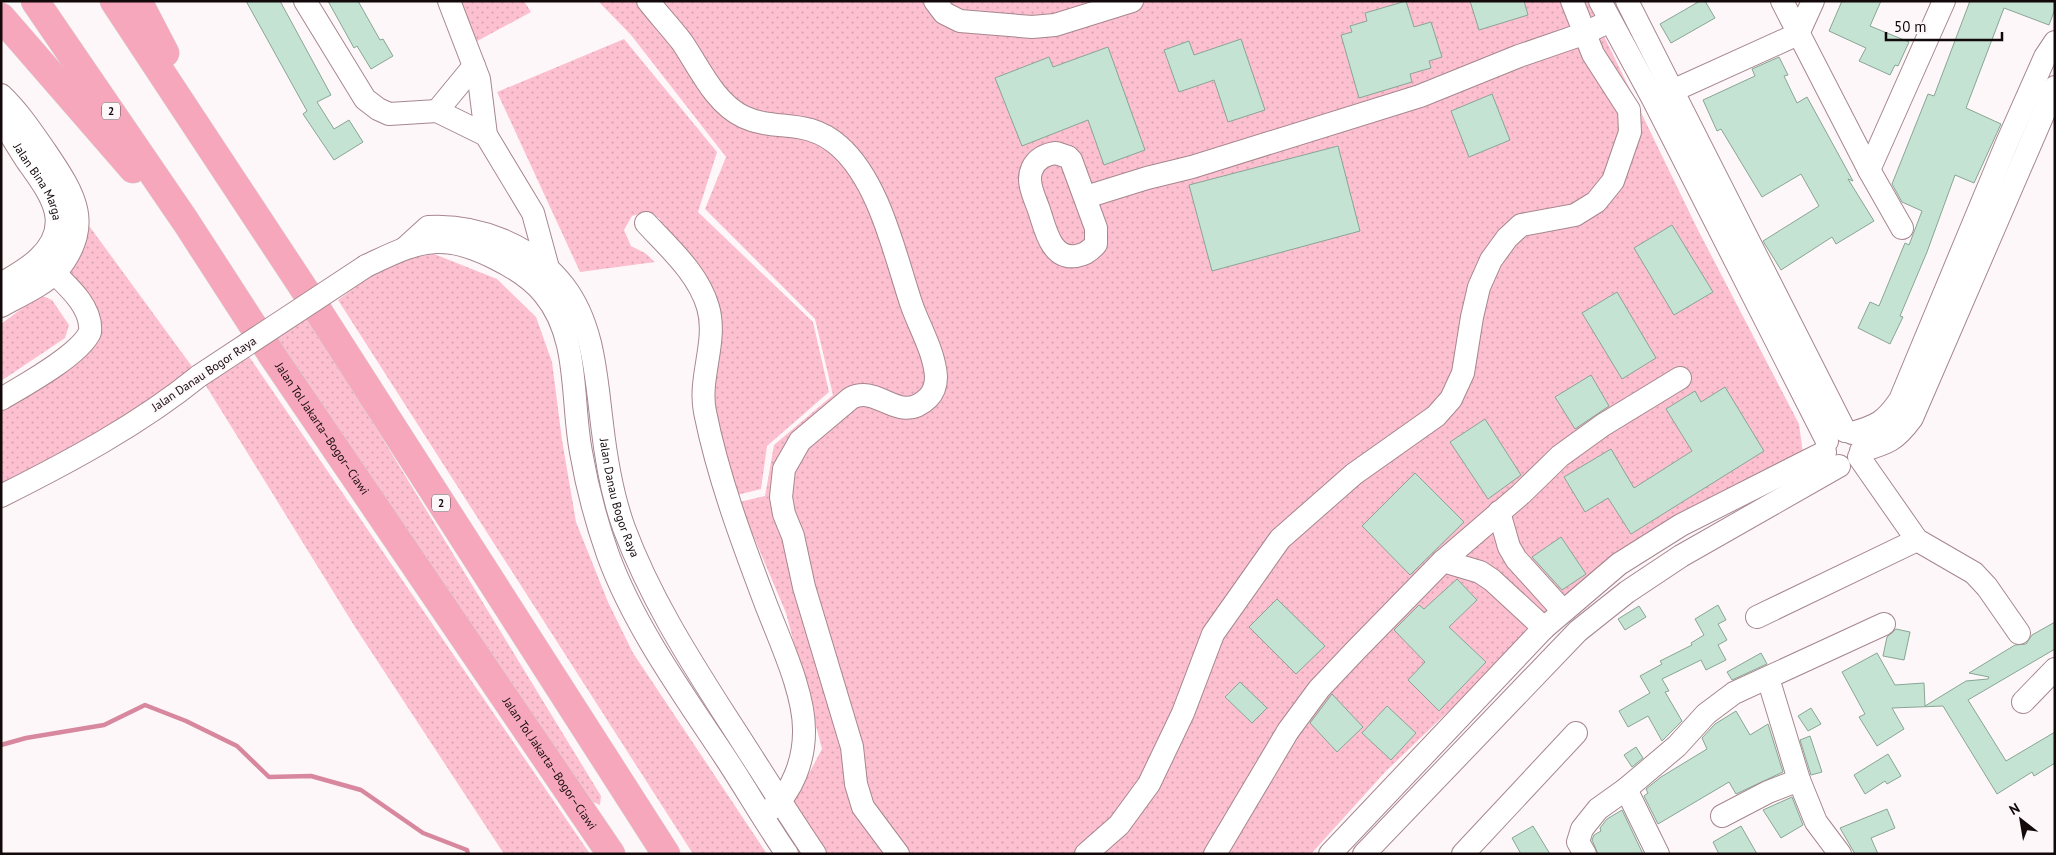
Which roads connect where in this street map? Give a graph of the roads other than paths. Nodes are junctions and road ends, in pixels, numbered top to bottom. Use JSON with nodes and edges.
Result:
{"nodes":[{"id":1,"x":35,"y":1,"type":"edge"},
{"id":2,"x":114,"y":1,"type":"edge"},
{"id":3,"x":138,"y":1,"type":"edge"},
{"id":4,"x":305,"y":1,"type":"edge"},
{"id":5,"x":449,"y":1,"type":"edge"},
{"id":6,"x":648,"y":1,"type":"edge"},
{"id":7,"x":936,"y":1,"type":"edge"},
{"id":8,"x":1132,"y":1,"type":"edge"},
{"id":9,"x":1572,"y":1,"type":"edge"},
{"id":10,"x":1627,"y":1,"type":"edge"},
{"id":11,"x":1782,"y":1,"type":"edge"},
{"id":12,"x":1813,"y":1,"type":"edge"},
{"id":13,"x":1944,"y":1,"type":"edge"},
{"id":14,"x":1605,"y":11,"type":"edge"},
{"id":15,"x":1,"y":17,"type":"edge"},
{"id":16,"x":1583,"y":34,"type":"junction"},
{"id":17,"x":1798,"y":34,"type":"junction"},
{"id":18,"x":2055,"y":42,"type":"edge"},
{"id":19,"x":474,"y":66,"type":"junction"},
{"id":20,"x":2055,"y":87,"type":"edge"},
{"id":21,"x":1,"y":95,"type":"edge"},
{"id":22,"x":1663,"y":95,"type":"junction"},
{"id":23,"x":437,"y":110,"type":"junction"},
{"id":24,"x":1,"y":118,"type":"edge"},
{"id":25,"x":486,"y":136,"type":"junction"},
{"id":26,"x":1,"y":147,"type":"edge"},
{"id":27,"x":213,"y":154,"type":"junction"},
{"id":28,"x":27,"y":160,"type":"junction"},
{"id":29,"x":1869,"y":170,"type":"junction"},
{"id":30,"x":1086,"y":198,"type":"dead end"},
{"id":31,"x":186,"y":222,"type":"junction"},
{"id":32,"x":646,"y":222,"type":"dead end"},
{"id":33,"x":1902,"y":228,"type":"dead end"},
{"id":34,"x":404,"y":249,"type":"junction"},
{"id":35,"x":1968,"y":263,"type":"junction"},
{"id":36,"x":47,"y":266,"type":"junction"},
{"id":37,"x":548,"y":268,"type":"junction"},
{"id":38,"x":7,"y":274,"type":"edge"},
{"id":39,"x":1,"y":306,"type":"edge"},
{"id":40,"x":1680,"y":378,"type":"dead end"},
{"id":41,"x":1,"y":399,"type":"edge"},
{"id":42,"x":1844,"y":447,"type":"junction"},
{"id":43,"x":1,"y":496,"type":"edge"},
{"id":44,"x":1500,"y":512,"type":"junction"},
{"id":45,"x":1917,"y":540,"type":"junction"},
{"id":46,"x":1509,"y":547,"type":"junction"},
{"id":47,"x":1443,"y":561,"type":"junction"},
{"id":48,"x":1480,"y":572,"type":"junction"},
{"id":49,"x":1563,"y":611,"type":"junction"},
{"id":50,"x":1757,"y":617,"type":"dead end"},
{"id":51,"x":1884,"y":624,"type":"dead end"},
{"id":52,"x":1544,"y":628,"type":"junction"},
{"id":53,"x":2019,"y":633,"type":"dead end"},
{"id":54,"x":2055,"y":670,"type":"edge"},
{"id":55,"x":1768,"y":678,"type":"junction"},
{"id":56,"x":2023,"y":702,"type":"dead end"},
{"id":57,"x":1576,"y":733,"type":"dead end"},
{"id":58,"x":1799,"y":780,"type":"junction"},
{"id":59,"x":1626,"y":789,"type":"junction"},
{"id":60,"x":781,"y":802,"type":"junction"},
{"id":61,"x":762,"y":816,"type":"junction"},
{"id":62,"x":1722,"y":816,"type":"dead end"},
{"id":63,"x":611,"y":854,"type":"edge"},
{"id":64,"x":666,"y":854,"type":"edge"},
{"id":65,"x":787,"y":854,"type":"edge"},
{"id":66,"x":815,"y":854,"type":"edge"},
{"id":67,"x":898,"y":854,"type":"edge"},
{"id":68,"x":1086,"y":854,"type":"edge"},
{"id":69,"x":1215,"y":854,"type":"edge"},
{"id":70,"x":1330,"y":854,"type":"edge"},
{"id":71,"x":1364,"y":854,"type":"edge"},
{"id":72,"x":1463,"y":854,"type":"edge"},
{"id":73,"x":1585,"y":854,"type":"edge"},
{"id":74,"x":1658,"y":854,"type":"edge"},
{"id":75,"x":1840,"y":854,"type":"edge"}],
"edges":[{"from":1,"to":31,"type":"highway","name":"Jalan Tol Jakarta–Bogor–Ciawi","number":"2"},
{"from":2,"to":27,"type":"highway","number":"2"},
{"from":3,"to":27,"type":"highway"},
{"from":4,"to":23,"type":"street"},
{"from":5,"to":19,"type":"street"},
{"from":6,"to":67,"type":"street"},
{"from":7,"to":8,"type":"street"},
{"from":9,"to":16,"type":"street"},
{"from":10,"to":22,"type":"street"},
{"from":11,"to":17,"type":"street"},
{"from":12,"to":17,"type":"street"},
{"from":13,"to":29,"type":"street"},
{"from":14,"to":16,"type":"street"},
{"from":14,"to":22,"type":"street"},
{"from":15,"to":31,"type":"highway"},
{"from":16,"to":30,"type":"street"},
{"from":16,"to":68,"type":"street"},
{"from":17,"to":22,"type":"street"},
{"from":17,"to":29,"type":"street"},
{"from":18,"to":35,"type":"street"},
{"from":19,"to":23,"type":"street"},
{"from":19,"to":25,"type":"street"},
{"from":20,"to":35,"type":"street"},
{"from":21,"to":36,"type":"street"},
{"from":22,"to":42,"type":"street"},
{"from":23,"to":25,"type":"street"},
{"from":24,"to":28,"type":"street","name":"Jalan Bina Marga"},
{"from":25,"to":37,"type":"street"},
{"from":26,"to":28,"type":"street"},
{"from":27,"to":64,"type":"highway","number":"2"},
{"from":28,"to":36,"type":"street","name":"Jalan Bina Marga"},
{"from":29,"to":33,"type":"street"},
{"from":31,"to":63,"type":"highway","name":"Jalan Tol Jakarta–Bogor–Ciawi","number":"2"},
{"from":32,"to":60,"type":"street"},
{"from":34,"to":37,"type":"street","name":"Jalan Danau Bogor Raya"},
{"from":34,"to":43,"type":"street","name":"Jalan Danau Bogor Raya","bridge":true},
{"from":34,"to":61,"type":"street","name":"Jalan Danau Bogor Raya"},
{"from":35,"to":42,"type":"street"},
{"from":36,"to":38,"type":"street","name":"Jalan Bina Marga"},
{"from":36,"to":39,"type":"street"},
{"from":36,"to":41,"type":"street"},
{"from":37,"to":60,"type":"street","name":"Jalan Danau Bogor Raya"},
{"from":40,"to":44,"type":"street"},
{"from":42,"to":45,"type":"street"},
{"from":42,"to":49,"type":"street"},
{"from":42,"to":71,"type":"street"},
{"from":44,"to":46,"type":"street"},
{"from":44,"to":47,"type":"street"},
{"from":45,"to":50,"type":"street"},
{"from":45,"to":53,"type":"street"},
{"from":46,"to":48,"type":"street"},
{"from":46,"to":49,"type":"street"},
{"from":47,"to":48,"type":"street"},
{"from":47,"to":69,"type":"street"},
{"from":48,"to":52,"type":"street"},
{"from":49,"to":52,"type":"street"},
{"from":51,"to":55,"type":"street"},
{"from":52,"to":70,"type":"street"},
{"from":54,"to":56,"type":"street"},
{"from":55,"to":58,"type":"street"},
{"from":55,"to":59,"type":"street"},
{"from":57,"to":72,"type":"street"},
{"from":58,"to":62,"type":"street"},
{"from":58,"to":75,"type":"street"},
{"from":59,"to":73,"type":"street"},
{"from":59,"to":74,"type":"street"},
{"from":60,"to":61,"type":"street"},
{"from":60,"to":66,"type":"street","name":"Jalan Danau Bogor Raya"},
{"from":61,"to":65,"type":"street","name":"Jalan Danau Bogor Raya"}]}
